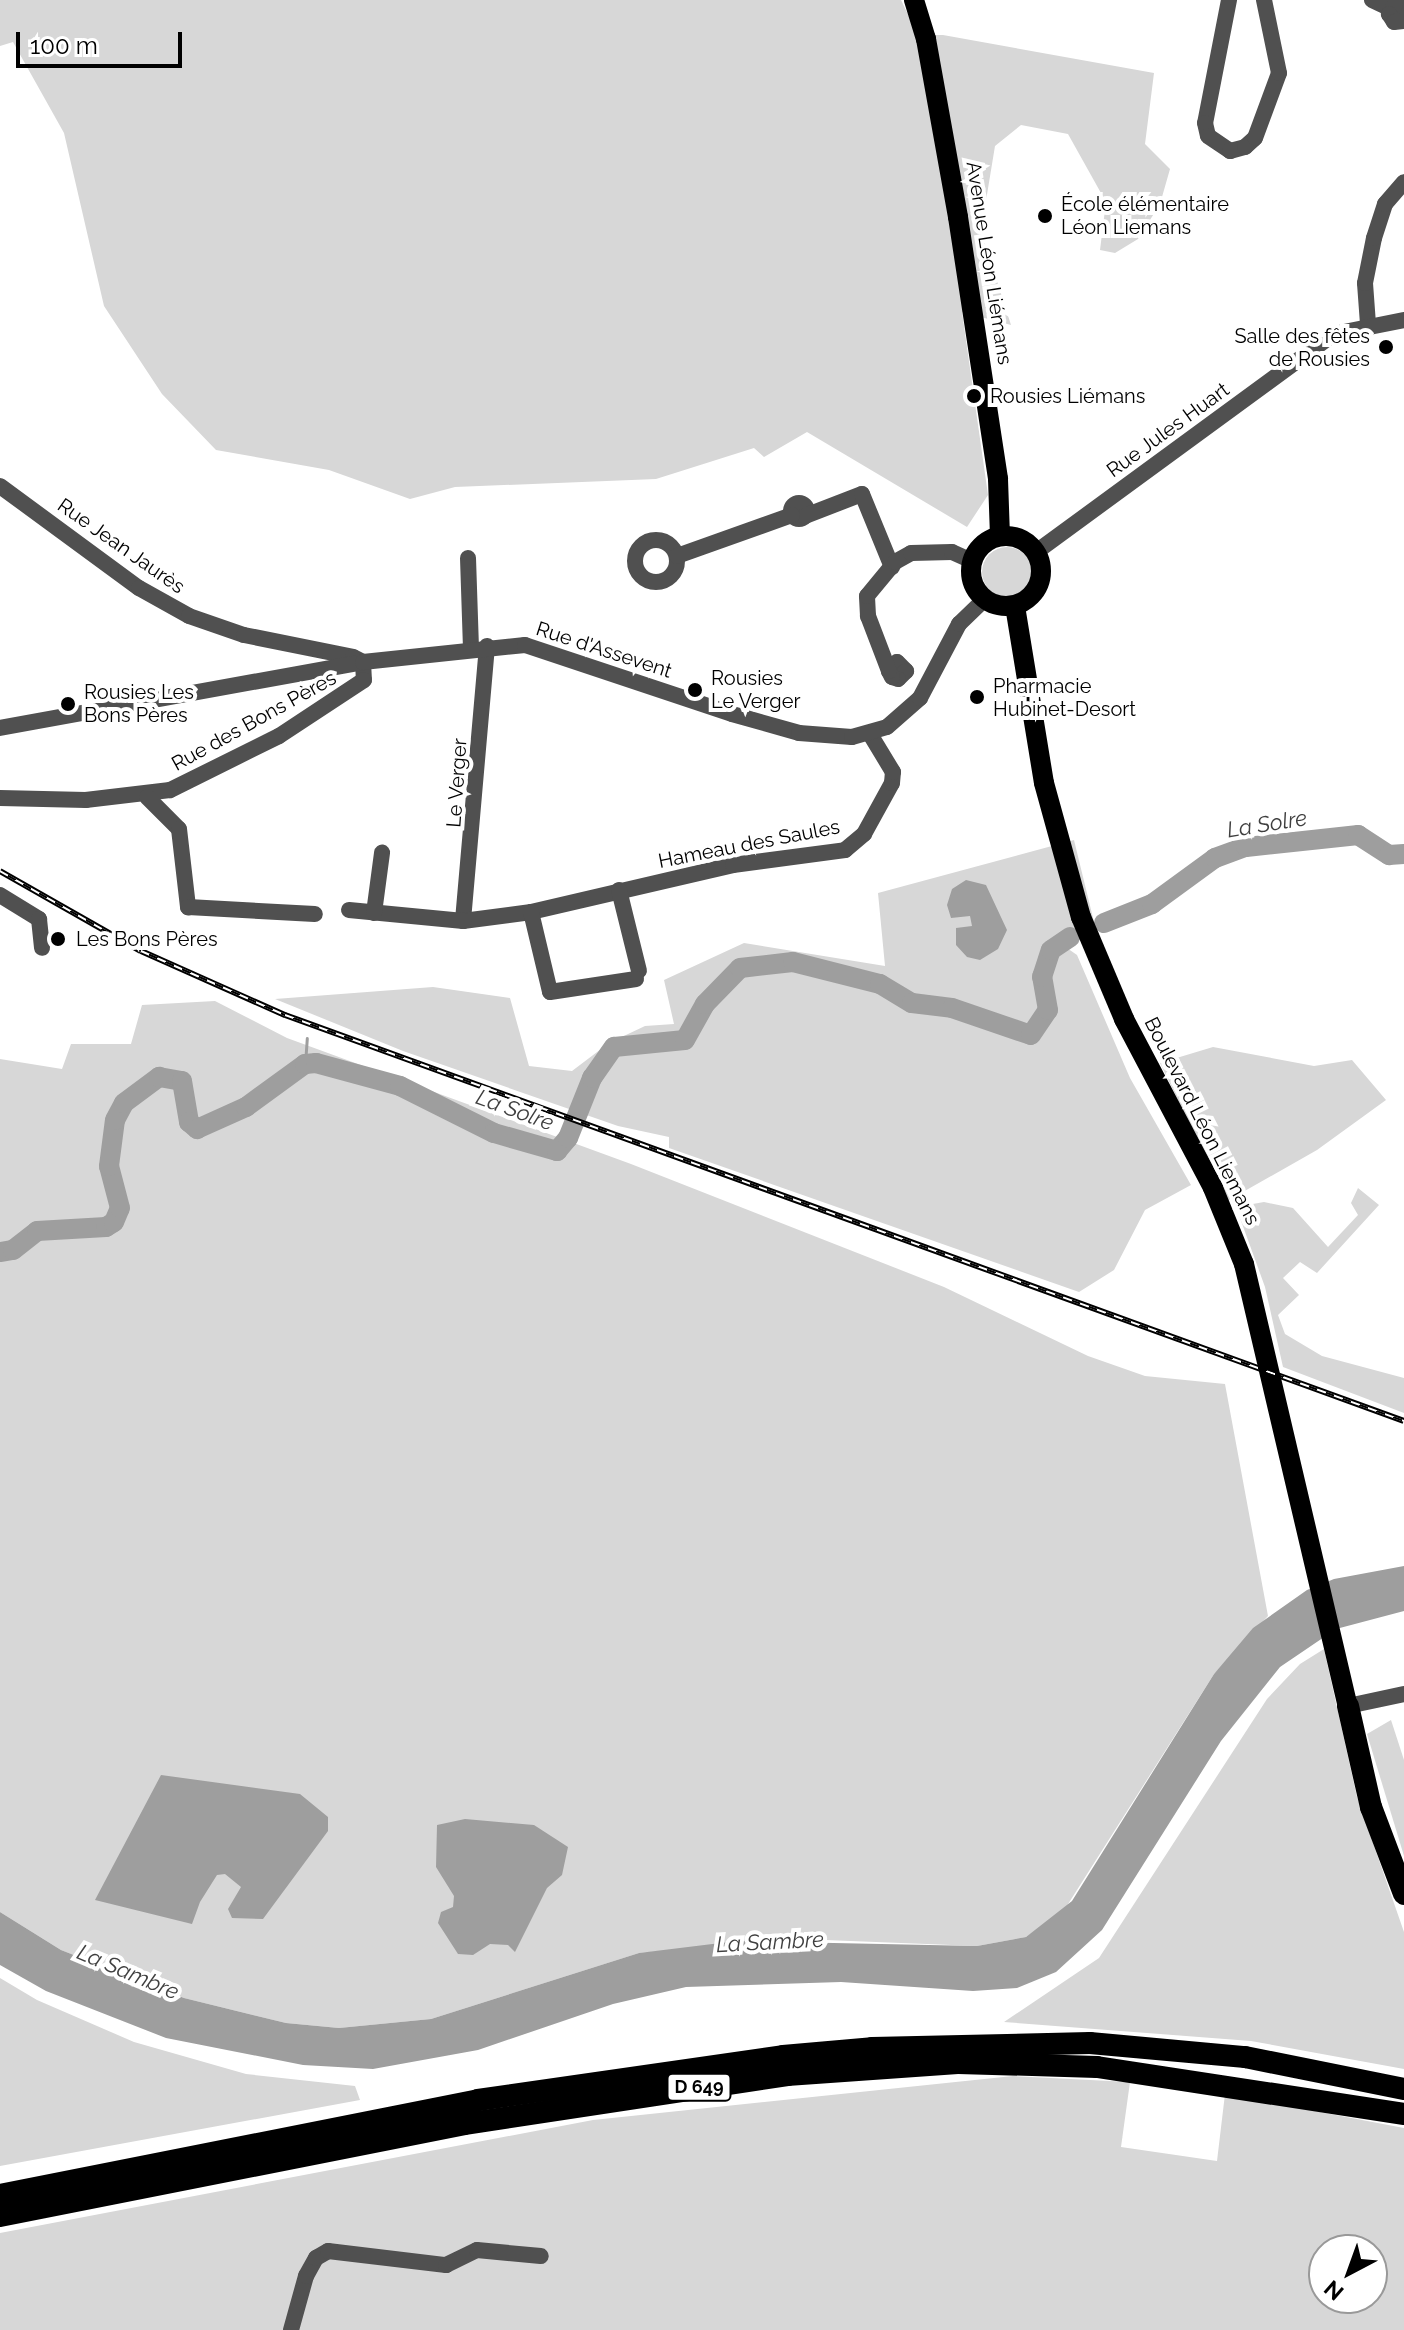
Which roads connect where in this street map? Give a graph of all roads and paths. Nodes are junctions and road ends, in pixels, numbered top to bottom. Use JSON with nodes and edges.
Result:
{"nodes":[{"id":1,"x":914,"y":0,"type":"edge"},
{"id":2,"x":1229,"y":0,"type":"edge"},
{"id":3,"x":1264,"y":0,"type":"edge"},
{"id":4,"x":1372,"y":0,"type":"edge"},
{"id":5,"x":1400,"y":6,"type":"edge"},
{"id":6,"x":1404,"y":21,"type":"edge"},
{"id":7,"x":1404,"y":182,"type":"edge"},
{"id":8,"x":1404,"y":320,"type":"edge"},
{"id":9,"x":1368,"y":324,"type":"junction"},
{"id":10,"x":0,"y":486,"type":"edge"},
{"id":11,"x":1000,"y":536,"type":"junction"},
{"id":12,"x":1036,"y":552,"type":"junction"},
{"id":13,"x":677,"y":556,"type":"dead end"},
{"id":14,"x":468,"y":558,"type":"dead end"},
{"id":15,"x":972,"y":561,"type":"junction"},
{"id":16,"x":892,"y":567,"type":"junction"},
{"id":17,"x":985,"y":599,"type":"junction"},
{"id":18,"x":1015,"y":606,"type":"junction"},
{"id":19,"x":479,"y":647,"type":"junction"},
{"id":20,"x":363,"y":662,"type":"junction"},
{"id":21,"x":889,"y":671,"type":"dead end"},
{"id":22,"x":0,"y":728,"type":"edge"},
{"id":23,"x":870,"y":734,"type":"junction"},
{"id":24,"x":147,"y":797,"type":"junction"},
{"id":25,"x":0,"y":798,"type":"edge"},
{"id":26,"x":382,"y":853,"type":"dead end"},
{"id":27,"x":619,"y":890,"type":"junction"},
{"id":28,"x":0,"y":895,"type":"edge"},
{"id":29,"x":349,"y":910,"type":"dead end"},
{"id":30,"x":531,"y":912,"type":"junction"},
{"id":31,"x":374,"y":913,"type":"junction"},
{"id":32,"x":315,"y":914,"type":"dead end"},
{"id":33,"x":463,"y":921,"type":"junction"},
{"id":34,"x":42,"y":948,"type":"dead end"},
{"id":35,"x":1404,"y":1694,"type":"edge"},
{"id":36,"x":1348,"y":1706,"type":"junction"},
{"id":37,"x":1403,"y":1893,"type":"edge"},
{"id":38,"x":1404,"y":2089,"type":"edge"},
{"id":39,"x":1404,"y":2114,"type":"edge"},
{"id":40,"x":95,"y":2177,"type":"junction"},
{"id":41,"x":0,"y":2182,"type":"edge"},
{"id":42,"x":0,"y":2195,"type":"edge"},
{"id":43,"x":0,"y":2216,"type":"edge"},
{"id":44,"x":541,"y":2256,"type":"dead end"},
{"id":45,"x":291,"y":2330,"type":"edge"}],
"edges":[{"from":1,"to":11,"type":"main road","name":"Avenue Léon Liémans"},
{"from":2,"to":3,"type":"street"},
{"from":4,"to":5,"type":"street"},
{"from":5,"to":6,"type":"street"},
{"from":7,"to":9,"type":"street"},
{"from":8,"to":9,"type":"street","name":"Rue Jules Huart"},
{"from":9,"to":12,"type":"street","name":"Rue Jules Huart"},
{"from":10,"to":20,"type":"street","name":"Rue Jean Jaurès"},
{"from":11,"to":12,"type":"main road"},
{"from":11,"to":15,"type":"main road"},
{"from":12,"to":18,"type":"main road"},
{"from":13,"to":16,"type":"street"},
{"from":14,"to":19,"type":"street","name":"Le Verger"},
{"from":15,"to":16,"type":"street"},
{"from":15,"to":17,"type":"main road"},
{"from":16,"to":21,"type":"street"},
{"from":17,"to":18,"type":"main road"},
{"from":17,"to":23,"type":"street","name":"Rue d'Assevent"},
{"from":18,"to":36,"type":"main road","name":"Boulevard Léon Liemans"},
{"from":19,"to":20,"type":"street","name":"Rue d'Assevent"},
{"from":19,"to":23,"type":"street","name":"Rue d'Assevent"},
{"from":19,"to":33,"type":"street","name":"Le Verger"},
{"from":20,"to":22,"type":"street","name":"Rue d'Assevent"},
{"from":20,"to":24,"type":"street","name":"Rue des Bons Pères"},
{"from":23,"to":27,"type":"street","name":"Hameau des Saules"},
{"from":24,"to":25,"type":"street","name":"Rue des Bons Pères"},
{"from":24,"to":32,"type":"street"},
{"from":26,"to":31,"type":"street"},
{"from":27,"to":30,"type":"street"},
{"from":27,"to":30,"type":"street"},
{"from":28,"to":34,"type":"street"},
{"from":29,"to":31,"type":"street"},
{"from":30,"to":33,"type":"street"},
{"from":31,"to":33,"type":"street"},
{"from":35,"to":36,"type":"street"},
{"from":36,"to":37,"type":"highway","name":"Boulevard Léon Liemans"},
{"from":38,"to":40,"type":"highway","number":"D 649"},
{"from":39,"to":43,"type":"highway","number":"D 649"},
{"from":40,"to":41,"type":"highway"},
{"from":40,"to":42,"type":"highway","number":"D 649"},
{"from":44,"to":45,"type":"street"}]}
